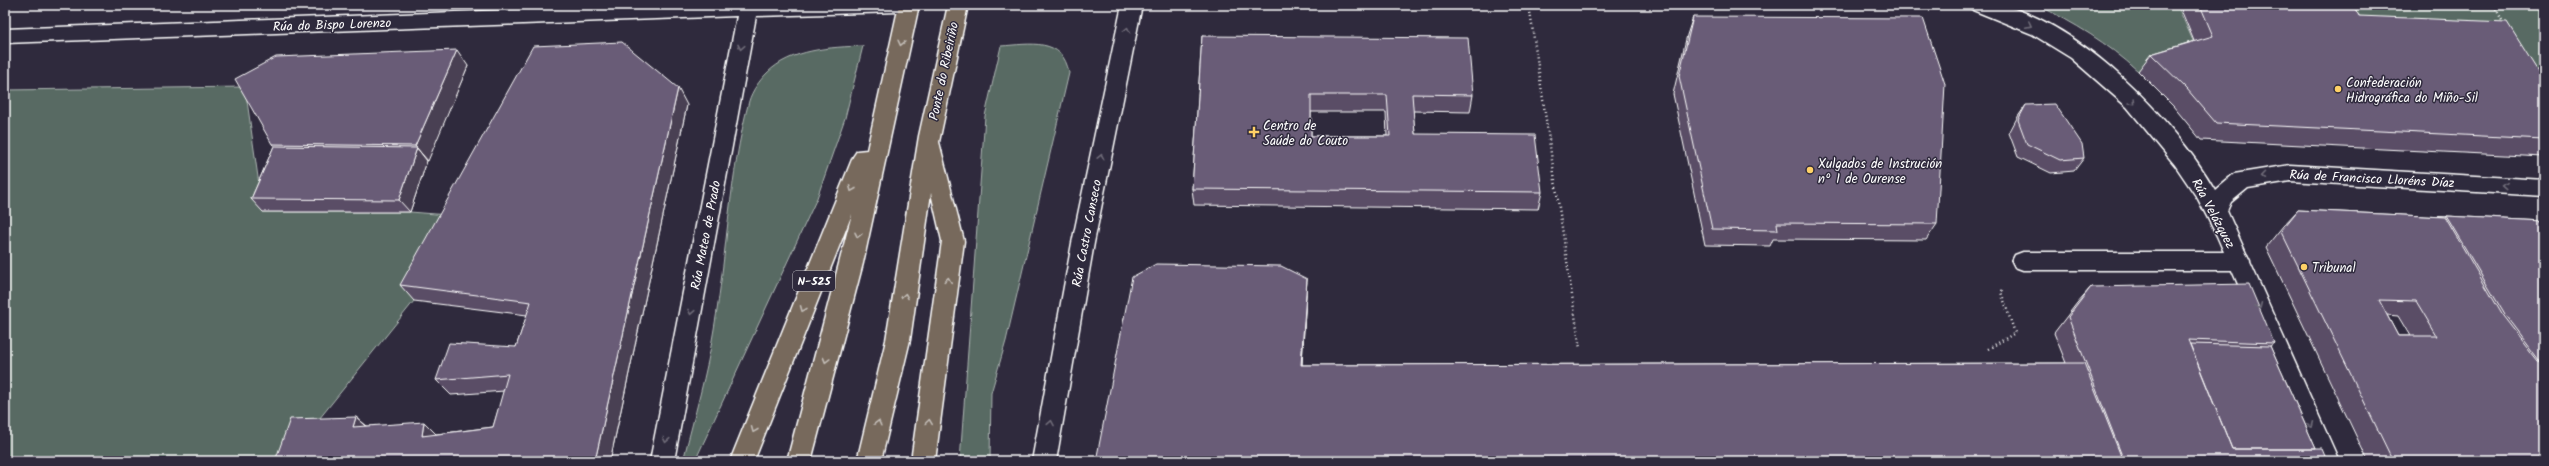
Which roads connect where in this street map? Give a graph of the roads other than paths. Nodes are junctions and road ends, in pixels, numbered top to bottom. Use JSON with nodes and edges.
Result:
{"nodes":[{"id":1,"x":898,"y":5,"type":"edge"},
{"id":2,"x":909,"y":5,"type":"edge"},
{"id":3,"x":958,"y":5,"type":"edge"},
{"id":4,"x":1132,"y":5,"type":"edge"},
{"id":5,"x":1980,"y":5,"type":"edge"},
{"id":6,"x":748,"y":9,"type":"junction"},
{"id":7,"x":5,"y":36,"type":"edge"},
{"id":8,"x":887,"y":101,"type":"junction"},
{"id":9,"x":929,"y":136,"type":"junction"},
{"id":10,"x":2544,"y":188,"type":"edge"},
{"id":11,"x":2216,"y":211,"type":"junction"},
{"id":12,"x":2023,"y":261,"type":"road end"},
{"id":13,"x":2239,"y":261,"type":"junction"},
{"id":14,"x":662,"y":461,"type":"edge"},
{"id":15,"x":742,"y":461,"type":"edge"},
{"id":16,"x":799,"y":461,"type":"edge"},
{"id":17,"x":869,"y":461,"type":"edge"},
{"id":18,"x":923,"y":461,"type":"edge"},
{"id":19,"x":1044,"y":461,"type":"edge"},
{"id":20,"x":2327,"y":461,"type":"edge"}],
"edges":[{"from":1,"to":6,"type":"street","name":"Rúa do Bispo Lorenzo"},
{"from":2,"to":8,"type":"highway","number":"N-525","one_way":true},
{"from":3,"to":9,"type":"highway","name":"Ponte do Ribeiriño"},
{"from":19,"to":4,"type":"street","name":"Rúa Castro Canseco","one_way":true},
{"from":5,"to":11,"type":"street","name":"Rúa Velázquez","one_way":true},
{"from":6,"to":7,"type":"street","name":"Rúa do Bispo Lorenzo"},
{"from":6,"to":14,"type":"street","name":"Rúa Mateo de Prado","one_way":true},
{"from":8,"to":15,"type":"highway","number":"N-525","one_way":true},
{"from":8,"to":16,"type":"highway","number":"N-525","one_way":true},
{"from":17,"to":9,"type":"highway","name":"Ponte do Ribeiriño","one_way":true},
{"from":18,"to":9,"type":"highway","one_way":true},
{"from":10,"to":11,"type":"street","name":"Rúa de Francisco Lloréns Díaz","one_way":true},
{"from":11,"to":13,"type":"street","name":"Rúa Velázquez"},
{"from":12,"to":13,"type":"street"},
{"from":13,"to":20,"type":"street","name":"Rúa Velázquez","one_way":true}]}
